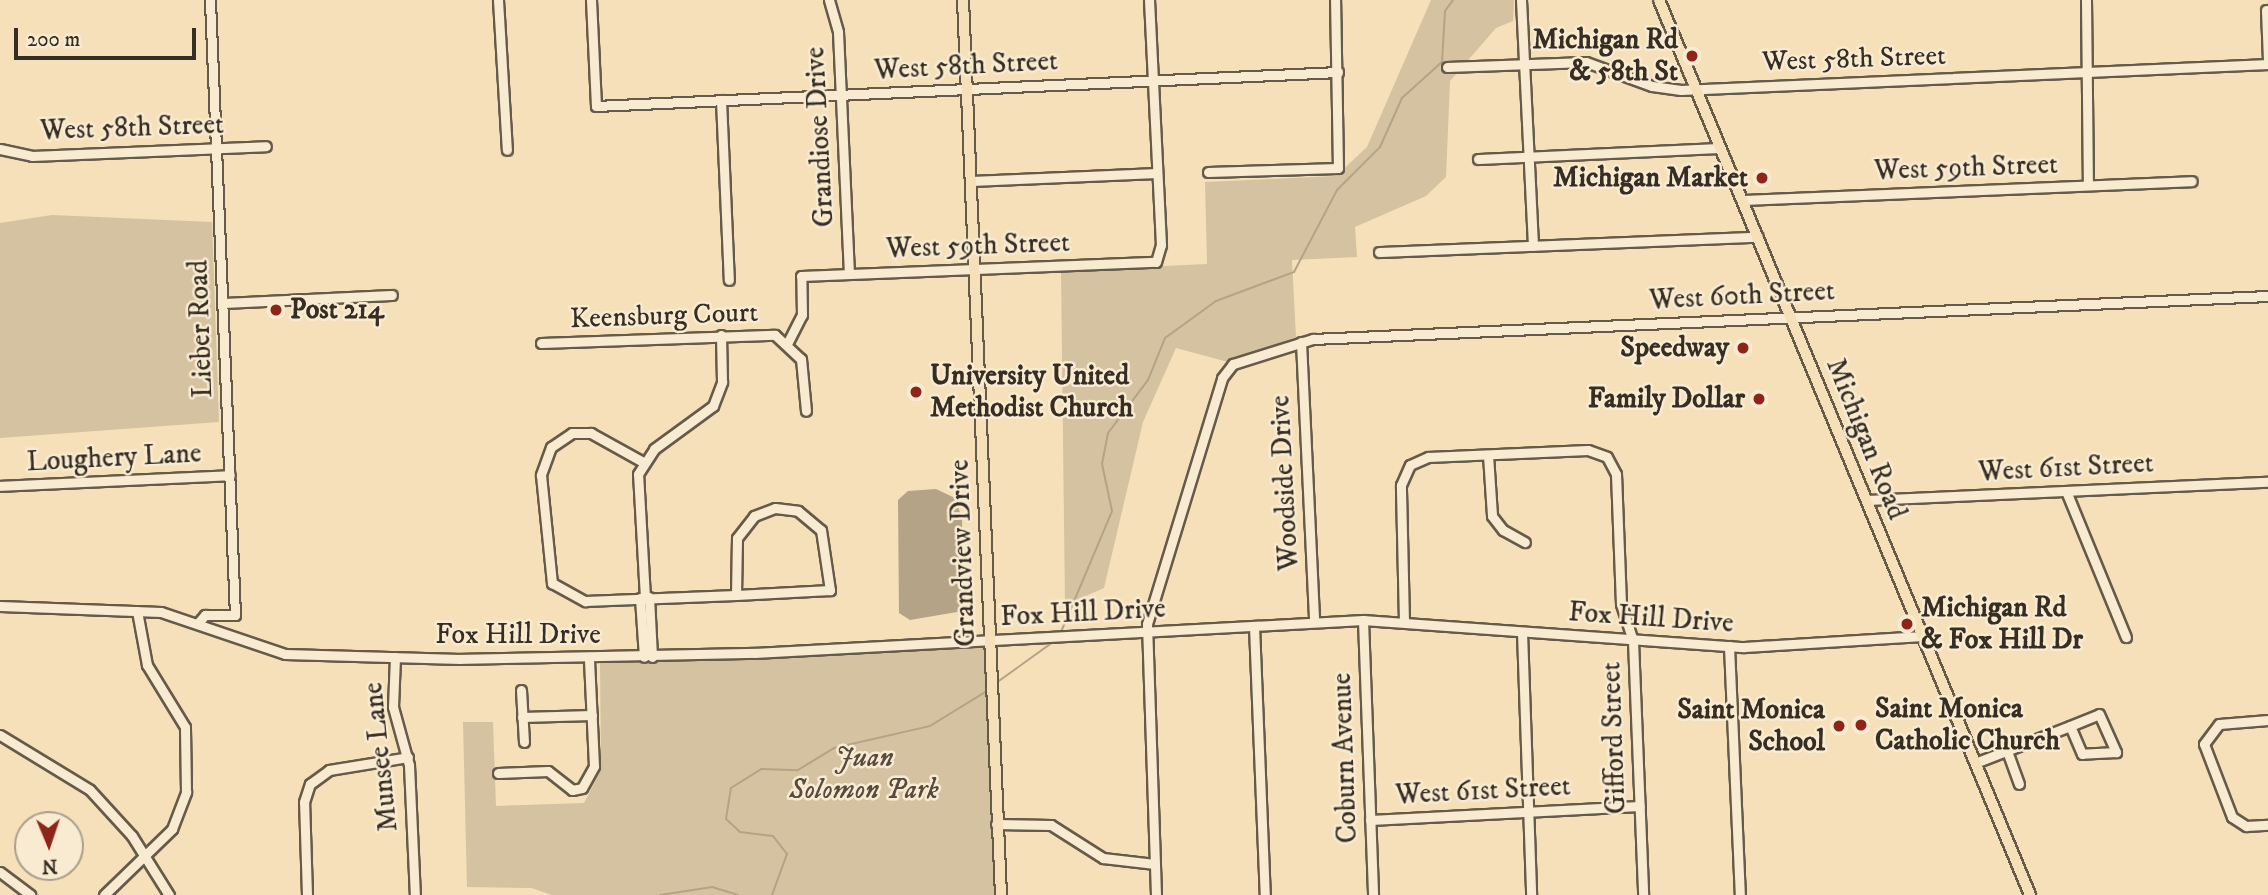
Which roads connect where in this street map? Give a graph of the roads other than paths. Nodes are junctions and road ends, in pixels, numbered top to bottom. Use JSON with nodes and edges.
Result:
{"nodes":[{"id":1,"x":210,"y":0,"type":"edge"},
{"id":2,"x":498,"y":0,"type":"edge"},
{"id":3,"x":591,"y":0,"type":"edge"},
{"id":4,"x":830,"y":0,"type":"edge"},
{"id":5,"x":963,"y":0,"type":"edge"},
{"id":6,"x":1149,"y":0,"type":"edge"},
{"id":7,"x":1335,"y":0,"type":"edge"},
{"id":8,"x":1521,"y":0,"type":"edge"},
{"id":9,"x":1659,"y":0,"type":"edge"},
{"id":10,"x":2086,"y":0,"type":"edge"},
{"id":11,"x":2266,"y":10,"type":"dead end"},
{"id":12,"x":2268,"y":62,"type":"edge"},
{"id":13,"x":1524,"y":64,"type":"junction"},
{"id":14,"x":1447,"y":67,"type":"dead end"},
{"id":15,"x":1338,"y":72,"type":"junction"},
{"id":16,"x":2083,"y":72,"type":"junction"},
{"id":17,"x":1153,"y":81,"type":"junction"},
{"id":18,"x":967,"y":89,"type":"junction"},
{"id":19,"x":1696,"y":89,"type":"junction"},
{"id":20,"x":841,"y":95,"type":"junction"},
{"id":21,"x":721,"y":100,"type":"junction"},
{"id":22,"x":266,"y":146,"type":"dead end"},
{"id":23,"x":216,"y":147,"type":"junction"},
{"id":24,"x":1720,"y":148,"type":"junction"},
{"id":25,"x":0,"y":149,"type":"edge"},
{"id":26,"x":507,"y":150,"type":"dead end"},
{"id":27,"x":1529,"y":156,"type":"junction"},
{"id":28,"x":1478,"y":159,"type":"dead end"},
{"id":29,"x":1208,"y":172,"type":"dead end"},
{"id":30,"x":1157,"y":173,"type":"junction"},
{"id":31,"x":971,"y":181,"type":"junction"},
{"id":32,"x":2192,"y":181,"type":"dead end"},
{"id":33,"x":2088,"y":186,"type":"junction"},
{"id":34,"x":1742,"y":200,"type":"junction"},
{"id":35,"x":1758,"y":237,"type":"junction"},
{"id":36,"x":1533,"y":246,"type":"junction"},
{"id":37,"x":1379,"y":252,"type":"dead end"},
{"id":38,"x":974,"y":269,"type":"junction"},
{"id":39,"x":849,"y":274,"type":"junction"},
{"id":40,"x":729,"y":280,"type":"dead end"},
{"id":41,"x":392,"y":295,"type":"dead end"},
{"id":42,"x":2268,"y":296,"type":"edge"},
{"id":43,"x":223,"y":303,"type":"junction"},
{"id":44,"x":1791,"y":316,"type":"junction"},
{"id":45,"x":721,"y":335,"type":"junction"},
{"id":46,"x":1301,"y":341,"type":"junction"},
{"id":47,"x":788,"y":342,"type":"junction"},
{"id":48,"x":541,"y":343,"type":"dead end"},
{"id":49,"x":806,"y":411,"type":"dead end"},
{"id":50,"x":1488,"y":454,"type":"junction"},
{"id":51,"x":643,"y":462,"type":"junction"},
{"id":52,"x":230,"y":475,"type":"junction"},
{"id":53,"x":2268,"y":482,"type":"edge"},
{"id":54,"x":0,"y":486,"type":"edge"},
{"id":55,"x":2066,"y":491,"type":"junction"},
{"id":56,"x":1867,"y":500,"type":"junction"},
{"id":57,"x":1525,"y":542,"type":"dead end"},
{"id":58,"x":736,"y":595,"type":"junction"},
{"id":59,"x":645,"y":598,"type":"junction"},
{"id":60,"x":0,"y":606,"type":"edge"},
{"id":61,"x":137,"y":611,"type":"junction"},
{"id":62,"x":1363,"y":620,"type":"junction"},
{"id":63,"x":1314,"y":621,"type":"junction"},
{"id":64,"x":1404,"y":622,"type":"junction"},
{"id":65,"x":198,"y":624,"type":"junction"},
{"id":66,"x":1254,"y":626,"type":"junction"},
{"id":67,"x":1522,"y":632,"type":"junction"},
{"id":68,"x":1146,"y":633,"type":"junction"},
{"id":69,"x":1923,"y":636,"type":"junction"},
{"id":70,"x":2126,"y":637,"type":"dead end"},
{"id":71,"x":1633,"y":640,"type":"junction"},
{"id":72,"x":989,"y":641,"type":"junction"},
{"id":73,"x":1730,"y":646,"type":"junction"},
{"id":74,"x":395,"y":657,"type":"junction"},
{"id":75,"x":648,"y":657,"type":"junction"},
{"id":76,"x":589,"y":658,"type":"junction"},
{"id":77,"x":521,"y":690,"type":"dead end"},
{"id":78,"x":592,"y":715,"type":"junction"},
{"id":79,"x":523,"y":717,"type":"junction"},
{"id":80,"x":2268,"y":720,"type":"edge"},
{"id":81,"x":2070,"y":726,"type":"junction"},
{"id":82,"x":0,"y":735,"type":"edge"},
{"id":83,"x":524,"y":742,"type":"dead end"},
{"id":84,"x":2007,"y":751,"type":"junction"},
{"id":85,"x":408,"y":757,"type":"junction"},
{"id":86,"x":1975,"y":763,"type":"junction"},
{"id":87,"x":498,"y":773,"type":"dead end"},
{"id":88,"x":2019,"y":784,"type":"dead end"},
{"id":89,"x":1640,"y":806,"type":"junction"},
{"id":90,"x":1528,"y":811,"type":"junction"},
{"id":91,"x":1370,"y":820,"type":"junction"},
{"id":92,"x":996,"y":824,"type":"junction"},
{"id":93,"x":2268,"y":825,"type":"edge"},
{"id":94,"x":145,"y":856,"type":"junction"},
{"id":95,"x":1155,"y":864,"type":"junction"},
{"id":96,"x":0,"y":872,"type":"edge"},
{"id":97,"x":30,"y":895,"type":"edge"},
{"id":98,"x":104,"y":895,"type":"edge"},
{"id":99,"x":169,"y":895,"type":"edge"},
{"id":100,"x":307,"y":895,"type":"edge"},
{"id":101,"x":415,"y":895,"type":"edge"},
{"id":102,"x":1000,"y":895,"type":"edge"},
{"id":103,"x":1156,"y":895,"type":"edge"},
{"id":104,"x":1265,"y":895,"type":"edge"},
{"id":105,"x":1373,"y":895,"type":"edge"},
{"id":106,"x":1531,"y":895,"type":"edge"},
{"id":107,"x":1643,"y":895,"type":"edge"},
{"id":108,"x":1740,"y":895,"type":"edge"},
{"id":109,"x":2030,"y":895,"type":"edge"}],
"edges":[{"from":1,"to":23,"type":"street","name":"Lieber Road"},
{"from":2,"to":26,"type":"street"},
{"from":3,"to":21,"type":"street","name":"West 58th Street"},
{"from":4,"to":20,"type":"street","name":"Grandiose Drive"},
{"from":5,"to":18,"type":"main road","name":"Grandview Drive"},
{"from":6,"to":17,"type":"street"},
{"from":7,"to":15,"type":"street"},
{"from":8,"to":13,"type":"street"},
{"from":9,"to":19,"type":"main road","name":"Michigan Road"},
{"from":10,"to":16,"type":"street"},
{"from":11,"to":12,"type":"street"},
{"from":12,"to":16,"type":"street","name":"West 58th Street"},
{"from":13,"to":14,"type":"street","name":"West 58th Street"},
{"from":13,"to":19,"type":"street","name":"West 58th Street"},
{"from":13,"to":27,"type":"street"},
{"from":15,"to":17,"type":"street","name":"West 58th Street"},
{"from":15,"to":29,"type":"street"},
{"from":16,"to":19,"type":"street","name":"West 58th Street"},
{"from":16,"to":33,"type":"street"},
{"from":17,"to":18,"type":"street","name":"West 58th Street"},
{"from":17,"to":30,"type":"street"},
{"from":18,"to":20,"type":"street","name":"West 58th Street"},
{"from":18,"to":31,"type":"main road","name":"Grandview Drive"},
{"from":19,"to":24,"type":"main road","name":"Michigan Road"},
{"from":20,"to":21,"type":"street","name":"West 58th Street"},
{"from":20,"to":39,"type":"street","name":"Grandiose Drive"},
{"from":21,"to":40,"type":"street"},
{"from":22,"to":23,"type":"street","name":"West 58th Street"},
{"from":23,"to":25,"type":"street","name":"West 58th Street"},
{"from":23,"to":43,"type":"street","name":"Lieber Road"},
{"from":24,"to":27,"type":"street"},
{"from":24,"to":34,"type":"main road","name":"Michigan Road"},
{"from":27,"to":28,"type":"street"},
{"from":27,"to":36,"type":"street"},
{"from":30,"to":31,"type":"street"},
{"from":30,"to":38,"type":"street","name":"West 59th Street"},
{"from":31,"to":38,"type":"main road","name":"Grandview Drive"},
{"from":32,"to":33,"type":"street","name":"West 59th Street"},
{"from":33,"to":34,"type":"street","name":"West 59th Street"},
{"from":34,"to":35,"type":"main road","name":"Michigan Road"},
{"from":35,"to":36,"type":"street"},
{"from":35,"to":44,"type":"main road","name":"Michigan Road"},
{"from":36,"to":37,"type":"street"},
{"from":38,"to":39,"type":"street","name":"West 59th Street"},
{"from":38,"to":72,"type":"main road","name":"Grandview Drive"},
{"from":39,"to":47,"type":"street","name":"West 59th Street"},
{"from":41,"to":43,"type":"street"},
{"from":42,"to":44,"type":"street","name":"West 60th Street"},
{"from":43,"to":52,"type":"street","name":"Lieber Road"},
{"from":44,"to":46,"type":"street","name":"West 60th Street"},
{"from":44,"to":56,"type":"main road","name":"Michigan Road"},
{"from":45,"to":47,"type":"street","name":"Keensburg Court"},
{"from":45,"to":48,"type":"street","name":"Keensburg Court"},
{"from":45,"to":51,"type":"street"},
{"from":46,"to":63,"type":"street","name":"Woodside Drive"},
{"from":46,"to":68,"type":"street","name":"West 60th Street"},
{"from":47,"to":49,"type":"street"},
{"from":50,"to":57,"type":"street"},
{"from":50,"to":64,"type":"street"},
{"from":50,"to":71,"type":"street","name":"Gifford Street"},
{"from":51,"to":59,"type":"street"},
{"from":51,"to":59,"type":"street"},
{"from":52,"to":54,"type":"street","name":"Loughery Lane"},
{"from":52,"to":65,"type":"street","name":"Lieber Road"},
{"from":53,"to":55,"type":"street","name":"West 61st Street"},
{"from":55,"to":56,"type":"street","name":"West 61st Street"},
{"from":55,"to":70,"type":"street"},
{"from":56,"to":69,"type":"main road","name":"Michigan Road"},
{"from":58,"to":58,"type":"street"},
{"from":58,"to":59,"type":"street"},
{"from":59,"to":75,"type":"street"},
{"from":60,"to":61,"type":"street","name":"Fox Hill Drive"},
{"from":61,"to":65,"type":"street","name":"Fox Hill Drive"},
{"from":61,"to":94,"type":"street"},
{"from":62,"to":63,"type":"street","name":"Fox Hill Drive"},
{"from":62,"to":64,"type":"street","name":"Fox Hill Drive"},
{"from":62,"to":91,"type":"street","name":"Coburn Avenue"},
{"from":63,"to":66,"type":"street","name":"Fox Hill Drive"},
{"from":64,"to":67,"type":"street","name":"Fox Hill Drive"},
{"from":65,"to":74,"type":"street","name":"Fox Hill Drive"},
{"from":66,"to":68,"type":"street","name":"Fox Hill Drive"},
{"from":66,"to":104,"type":"street"},
{"from":67,"to":71,"type":"street","name":"Fox Hill Drive"},
{"from":67,"to":90,"type":"street"},
{"from":68,"to":72,"type":"street","name":"Fox Hill Drive"},
{"from":68,"to":95,"type":"street"},
{"from":69,"to":73,"type":"street","name":"Fox Hill Drive"},
{"from":69,"to":86,"type":"main road","name":"Michigan Road"},
{"from":71,"to":73,"type":"street","name":"Fox Hill Drive"},
{"from":71,"to":89,"type":"street","name":"Gifford Street"},
{"from":72,"to":75,"type":"street","name":"Fox Hill Drive"},
{"from":72,"to":92,"type":"main road","name":"Grandview Drive"},
{"from":73,"to":108,"type":"street"},
{"from":74,"to":76,"type":"street","name":"Fox Hill Drive"},
{"from":74,"to":85,"type":"street","name":"Munsee Lane"},
{"from":75,"to":76,"type":"street","name":"Fox Hill Drive"},
{"from":76,"to":78,"type":"street"},
{"from":77,"to":79,"type":"street"},
{"from":78,"to":79,"type":"street"},
{"from":78,"to":87,"type":"street"},
{"from":79,"to":83,"type":"street"},
{"from":80,"to":93,"type":"street"},
{"from":81,"to":81,"type":"street"},
{"from":81,"to":84,"type":"street"},
{"from":82,"to":94,"type":"street"},
{"from":84,"to":86,"type":"street"},
{"from":84,"to":88,"type":"street"},
{"from":85,"to":100,"type":"street"},
{"from":85,"to":101,"type":"street","name":"Munsee Lane"},
{"from":86,"to":109,"type":"main road","name":"Michigan Road"},
{"from":89,"to":90,"type":"street","name":"West 61st Street"},
{"from":89,"to":107,"type":"street","name":"Gifford Street"},
{"from":90,"to":91,"type":"street","name":"West 61st Street"},
{"from":90,"to":106,"type":"street"},
{"from":91,"to":105,"type":"street","name":"Coburn Avenue"},
{"from":92,"to":95,"type":"street"},
{"from":92,"to":102,"type":"main road","name":"Grandview Drive"},
{"from":94,"to":98,"type":"street"},
{"from":94,"to":99,"type":"street"},
{"from":95,"to":103,"type":"street"},
{"from":96,"to":97,"type":"street"}]}
